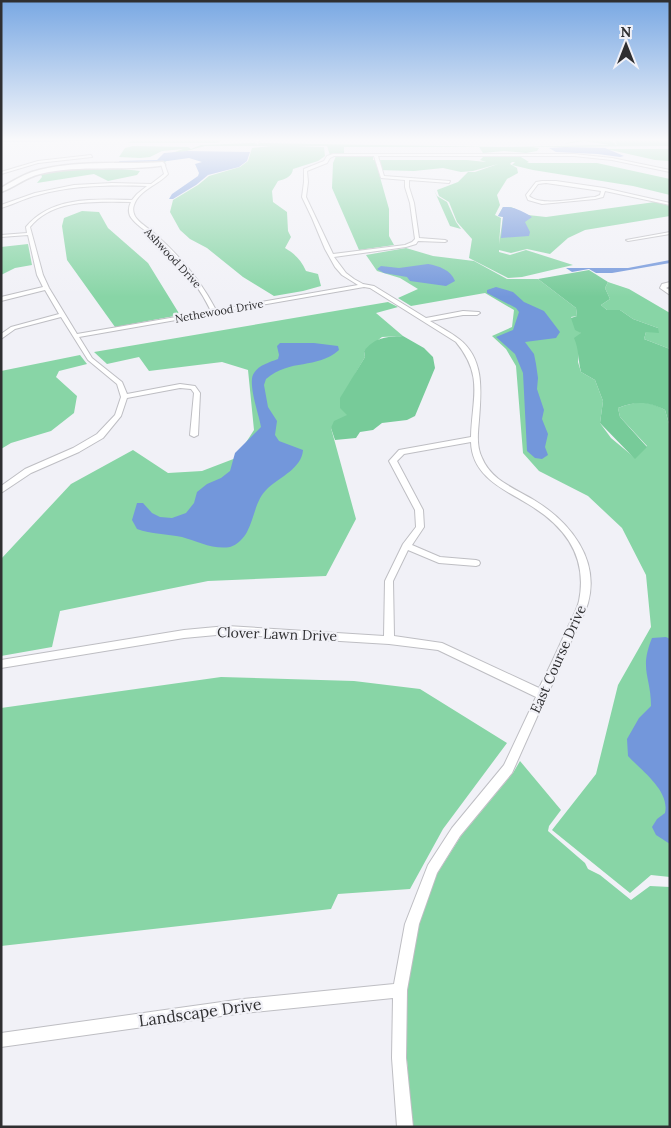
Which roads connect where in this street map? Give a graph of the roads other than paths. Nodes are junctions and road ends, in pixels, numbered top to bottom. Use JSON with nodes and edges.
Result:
{"nodes":[{"id":1,"x":47,"y":192,"type":"edge"},
{"id":2,"x":143,"y":192,"type":"edge"},
{"id":3,"x":304,"y":192,"type":"edge"},
{"id":4,"x":408,"y":192,"type":"edge"},
{"id":5,"x":531,"y":192,"type":"edge"},
{"id":6,"x":603,"y":192,"type":"edge"},
{"id":7,"x":616,"y":192,"type":"edge"},
{"id":8,"x":133,"y":202,"type":"junction"},
{"id":9,"x":670,"y":204,"type":"edge"},
{"id":10,"x":1,"y":208,"type":"edge"},
{"id":11,"x":670,"y":233,"type":"edge"},
{"id":12,"x":28,"y":234,"type":"junction"},
{"id":13,"x":1,"y":236,"type":"edge"},
{"id":14,"x":417,"y":240,"type":"junction"},
{"id":15,"x":628,"y":240,"type":"dead end"},
{"id":16,"x":445,"y":241,"type":"dead end"},
{"id":17,"x":331,"y":256,"type":"junction"},
{"id":18,"x":670,"y":284,"type":"edge"},
{"id":19,"x":363,"y":286,"type":"junction"},
{"id":20,"x":46,"y":288,"type":"junction"},
{"id":21,"x":670,"y":293,"type":"edge"},
{"id":22,"x":1,"y":299,"type":"edge"},
{"id":23,"x":214,"y":312,"type":"junction"},
{"id":24,"x":477,"y":313,"type":"dead end"},
{"id":25,"x":62,"y":315,"type":"junction"},
{"id":26,"x":426,"y":320,"type":"junction"},
{"id":27,"x":75,"y":336,"type":"junction"},
{"id":28,"x":1,"y":337,"type":"edge"},
{"id":29,"x":124,"y":397,"type":"junction"},
{"id":30,"x":194,"y":435,"type":"dead end"},
{"id":31,"x":475,"y":439,"type":"junction"},
{"id":32,"x":1,"y":490,"type":"edge"},
{"id":33,"x":406,"y":546,"type":"junction"},
{"id":34,"x":476,"y":563,"type":"dead end"},
{"id":35,"x":389,"y":640,"type":"junction"},
{"id":36,"x":1,"y":664,"type":"edge"},
{"id":37,"x":543,"y":696,"type":"junction"},
{"id":38,"x":400,"y":990,"type":"junction"},
{"id":39,"x":1,"y":1040,"type":"edge"},
{"id":40,"x":405,"y":1127,"type":"edge"}],
"edges":[{"from":1,"to":10,"type":"street"},
{"from":2,"to":8,"type":"street"},
{"from":3,"to":17,"type":"street","name":"East Course Drive"},
{"from":4,"to":14,"type":"street"},
{"from":5,"to":6,"type":"street"},
{"from":7,"to":9,"type":"street"},
{"from":8,"to":12,"type":"street"},
{"from":8,"to":23,"type":"street","name":"Ashwood Drive"},
{"from":11,"to":15,"type":"street"},
{"from":12,"to":13,"type":"street"},
{"from":12,"to":20,"type":"street"},
{"from":14,"to":16,"type":"street"},
{"from":14,"to":17,"type":"street"},
{"from":17,"to":19,"type":"street","name":"East Course Drive"},
{"from":18,"to":21,"type":"street"},
{"from":19,"to":23,"type":"street","name":"Nethewood Drive"},
{"from":19,"to":26,"type":"street","name":"East Course Drive"},
{"from":20,"to":22,"type":"street"},
{"from":20,"to":25,"type":"street"},
{"from":23,"to":27,"type":"street","name":"Nethewood Drive"},
{"from":24,"to":26,"type":"street"},
{"from":25,"to":27,"type":"street"},
{"from":25,"to":28,"type":"street"},
{"from":26,"to":31,"type":"street","name":"East Course Drive"},
{"from":27,"to":29,"type":"street"},
{"from":29,"to":30,"type":"street"},
{"from":29,"to":32,"type":"street"},
{"from":31,"to":33,"type":"street"},
{"from":31,"to":37,"type":"street","name":"East Course Drive"},
{"from":33,"to":34,"type":"street"},
{"from":33,"to":35,"type":"street"},
{"from":35,"to":36,"type":"street","name":"Clover Lawn Drive"},
{"from":35,"to":37,"type":"street","name":"Clover Lawn Drive"},
{"from":37,"to":38,"type":"street","name":"East Course Drive"},
{"from":38,"to":39,"type":"street","name":"Landscape Drive"},
{"from":38,"to":40,"type":"street","name":"East Course Drive"}]}
